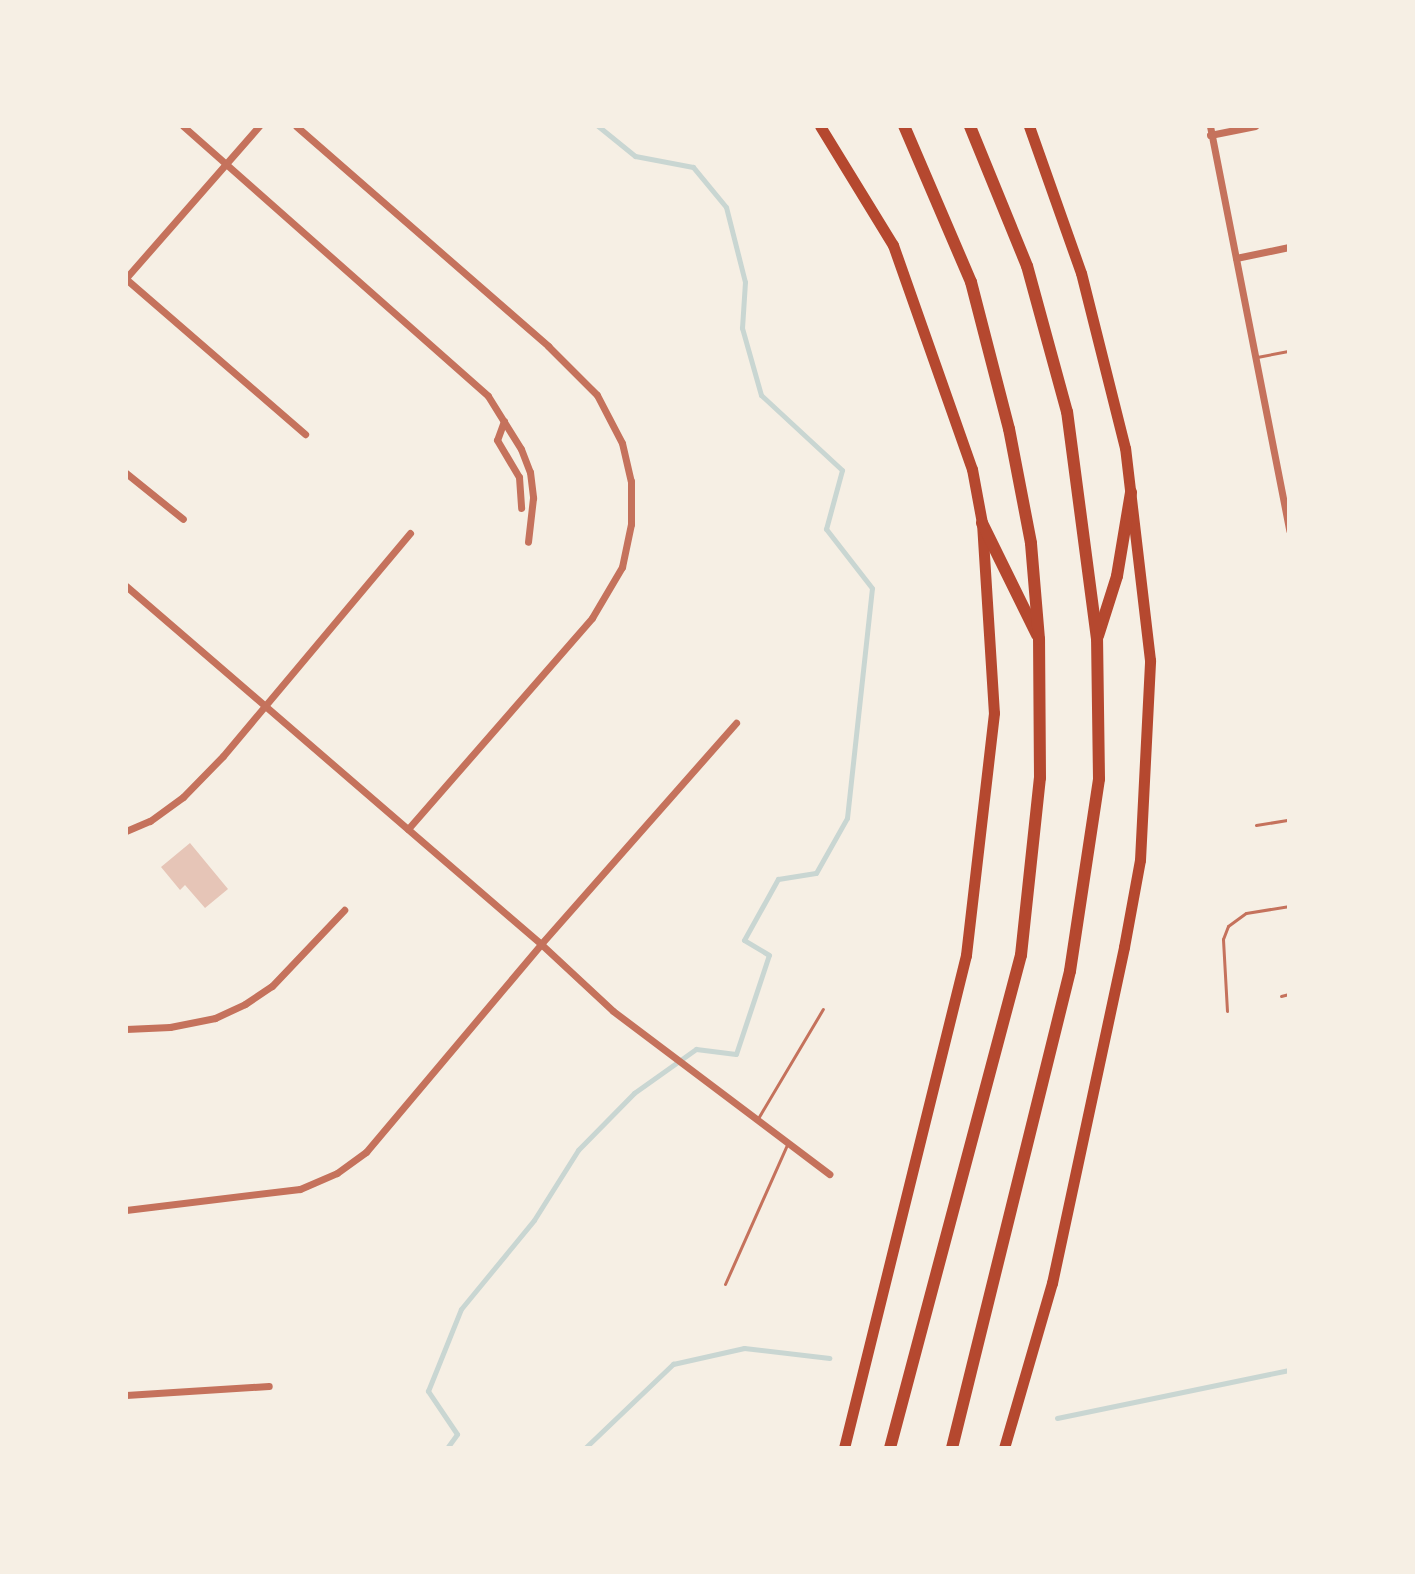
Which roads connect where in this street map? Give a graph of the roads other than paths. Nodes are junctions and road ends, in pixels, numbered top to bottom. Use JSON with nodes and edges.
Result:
{"nodes":[{"id":1,"x":183,"y":126,"type":"edge"},
{"id":2,"x":259,"y":126,"type":"edge"},
{"id":3,"x":296,"y":126,"type":"edge"},
{"id":4,"x":820,"y":126,"type":"edge"},
{"id":5,"x":904,"y":126,"type":"edge"},
{"id":6,"x":970,"y":126,"type":"edge"},
{"id":7,"x":1029,"y":126,"type":"edge"},
{"id":8,"x":1255,"y":126,"type":"edge"},
{"id":9,"x":1210,"y":130,"type":"edge"},
{"id":10,"x":226,"y":163,"type":"junction"},
{"id":11,"x":1289,"y":247,"type":"edge"},
{"id":12,"x":1236,"y":258,"type":"junction"},
{"id":13,"x":126,"y":279,"type":"edge"},
{"id":14,"x":1289,"y":351,"type":"edge"},
{"id":15,"x":1256,"y":357,"type":"junction"},
{"id":16,"x":504,"y":421,"type":"junction"},
{"id":17,"x":305,"y":434,"type":"dead end"},
{"id":18,"x":126,"y":473,"type":"edge"},
{"id":19,"x":1131,"y":492,"type":"junction"},
{"id":20,"x":521,"y":508,"type":"dead end"},
{"id":21,"x":183,"y":519,"type":"dead end"},
{"id":22,"x":982,"y":523,"type":"junction"},
{"id":23,"x":1289,"y":526,"type":"edge"},
{"id":24,"x":410,"y":533,"type":"dead end"},
{"id":25,"x":528,"y":542,"type":"dead end"},
{"id":26,"x":126,"y":586,"type":"edge"},
{"id":27,"x":1039,"y":639,"type":"junction"},
{"id":28,"x":1097,"y":639,"type":"junction"},
{"id":29,"x":264,"y":706,"type":"junction"},
{"id":30,"x":736,"y":723,"type":"dead end"},
{"id":31,"x":1289,"y":820,"type":"edge"},
{"id":32,"x":1256,"y":825,"type":"dead end"},
{"id":33,"x":408,"y":829,"type":"junction"},
{"id":34,"x":126,"y":831,"type":"edge"},
{"id":35,"x":1289,"y":906,"type":"edge"},
{"id":36,"x":344,"y":910,"type":"dead end"},
{"id":37,"x":541,"y":944,"type":"junction"},
{"id":38,"x":1289,"y":994,"type":"edge"},
{"id":39,"x":1281,"y":996,"type":"dead end"},
{"id":40,"x":823,"y":1009,"type":"dead end"},
{"id":41,"x":1227,"y":1011,"type":"dead end"},
{"id":42,"x":126,"y":1029,"type":"edge"},
{"id":43,"x":757,"y":1120,"type":"junction"},
{"id":44,"x":788,"y":1143,"type":"junction"},
{"id":45,"x":829,"y":1174,"type":"dead end"},
{"id":46,"x":126,"y":1210,"type":"edge"},
{"id":47,"x":725,"y":1284,"type":"dead end"},
{"id":48,"x":269,"y":1386,"type":"dead end"},
{"id":49,"x":126,"y":1395,"type":"edge"},
{"id":50,"x":844,"y":1448,"type":"edge"},
{"id":51,"x":890,"y":1448,"type":"edge"},
{"id":52,"x":952,"y":1448,"type":"edge"},
{"id":53,"x":1004,"y":1448,"type":"edge"}],
"edges":[{"from":1,"to":10,"type":"street"},
{"from":2,"to":10,"type":"street"},
{"from":3,"to":33,"type":"street"},
{"from":4,"to":22,"type":"main road"},
{"from":5,"to":27,"type":"highway"},
{"from":6,"to":28,"type":"highway"},
{"from":7,"to":19,"type":"main road"},
{"from":8,"to":9,"type":"street"},
{"from":9,"to":12,"type":"street"},
{"from":10,"to":13,"type":"street"},
{"from":10,"to":16,"type":"street"},
{"from":11,"to":12,"type":"street"},
{"from":12,"to":15,"type":"street"},
{"from":13,"to":17,"type":"street"},
{"from":14,"to":15,"type":"lane"},
{"from":15,"to":23,"type":"street"},
{"from":16,"to":20,"type":"street"},
{"from":16,"to":25,"type":"street"},
{"from":18,"to":21,"type":"street"},
{"from":19,"to":28,"type":"highway"},
{"from":19,"to":53,"type":"main road"},
{"from":22,"to":27,"type":"highway"},
{"from":22,"to":50,"type":"main road"},
{"from":24,"to":29,"type":"street"},
{"from":26,"to":29,"type":"street"},
{"from":27,"to":51,"type":"highway"},
{"from":28,"to":52,"type":"highway"},
{"from":29,"to":33,"type":"street"},
{"from":29,"to":34,"type":"street"},
{"from":30,"to":37,"type":"street"},
{"from":31,"to":32,"type":"lane"},
{"from":33,"to":37,"type":"street"},
{"from":35,"to":41,"type":"lane"},
{"from":36,"to":42,"type":"street"},
{"from":37,"to":43,"type":"street"},
{"from":37,"to":46,"type":"street"},
{"from":38,"to":39,"type":"lane"},
{"from":40,"to":43,"type":"lane"},
{"from":43,"to":44,"type":"street"},
{"from":44,"to":45,"type":"street"},
{"from":44,"to":47,"type":"lane"},
{"from":48,"to":49,"type":"street"}]}
